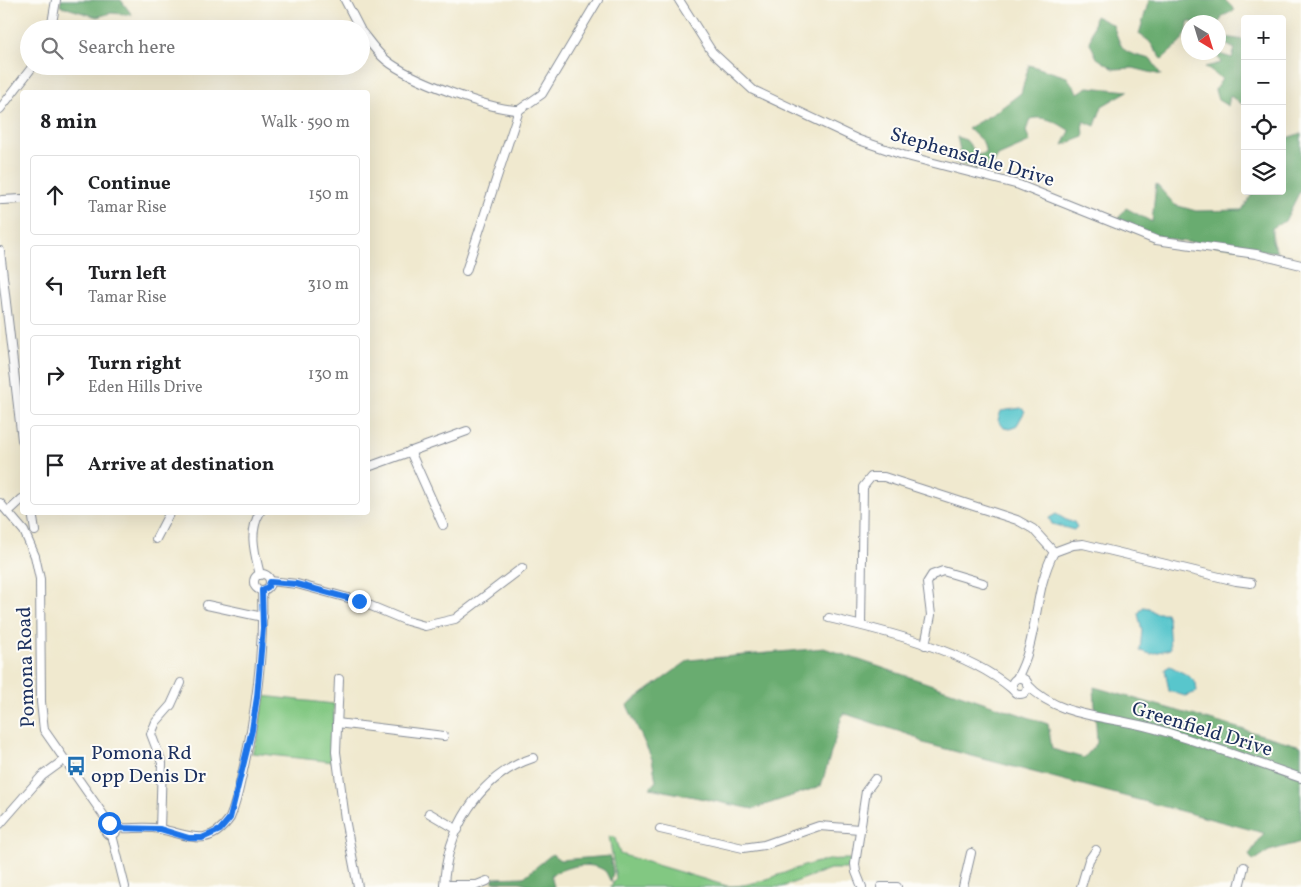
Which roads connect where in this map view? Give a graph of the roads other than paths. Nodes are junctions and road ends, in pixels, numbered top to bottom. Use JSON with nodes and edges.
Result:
{"nodes":[{"id":1,"x":56,"y":0,"type":"edge"},
{"id":2,"x":345,"y":0,"type":"edge"},
{"id":3,"x":598,"y":0,"type":"edge"},
{"id":4,"x":680,"y":0,"type":"edge"},
{"id":5,"x":53,"y":20,"type":"edge"},
{"id":6,"x":356,"y":20,"type":"edge"},
{"id":7,"x":370,"y":42,"type":"edge"},
{"id":8,"x":26,"y":75,"type":"edge"},
{"id":9,"x":0,"y":109,"type":"edge"},
{"id":10,"x":519,"y":110,"type":"junction"},
{"id":11,"x":20,"y":199,"type":"edge"},
{"id":12,"x":1,"y":200,"type":"edge"},
{"id":13,"x":0,"y":251,"type":"edge"},
{"id":14,"x":1301,"y":265,"type":"edge"},
{"id":15,"x":466,"y":271,"type":"dead end"},
{"id":16,"x":9,"y":327,"type":"junction"},
{"id":17,"x":0,"y":328,"type":"edge"},
{"id":18,"x":20,"y":399,"type":"edge"},
{"id":19,"x":467,"y":431,"type":"dead end"},
{"id":20,"x":410,"y":452,"type":"junction"},
{"id":21,"x":370,"y":466,"type":"edge"},
{"id":22,"x":20,"y":501,"type":"edge"},
{"id":23,"x":0,"y":504,"type":"edge"},
{"id":24,"x":8,"y":512,"type":"junction"},
{"id":25,"x":32,"y":515,"type":"edge"},
{"id":26,"x":168,"y":515,"type":"edge"},
{"id":27,"x":258,"y":515,"type":"edge"},
{"id":28,"x":443,"y":525,"type":"dead end"},
{"id":29,"x":35,"y":531,"type":"dead end"},
{"id":30,"x":156,"y":539,"type":"dead end"},
{"id":31,"x":1054,"y":552,"type":"junction"},
{"id":32,"x":522,"y":568,"type":"dead end"},
{"id":33,"x":260,"y":575,"type":"junction"},
{"id":34,"x":270,"y":582,"type":"junction"},
{"id":35,"x":983,"y":583,"type":"dead end"},
{"id":36,"x":1251,"y":583,"type":"dead end"},
{"id":37,"x":262,"y":590,"type":"junction"},
{"id":38,"x":207,"y":605,"type":"dead end"},
{"id":39,"x":263,"y":617,"type":"junction"},
{"id":40,"x":829,"y":618,"type":"dead end"},
{"id":41,"x":861,"y":625,"type":"junction"},
{"id":42,"x":924,"y":645,"type":"junction"},
{"id":43,"x":1025,"y":664,"type":"junction"},
{"id":44,"x":999,"y":678,"type":"junction"},
{"id":45,"x":1016,"y":678,"type":"junction"},
{"id":46,"x":339,"y":679,"type":"dead end"},
{"id":47,"x":181,"y":683,"type":"dead end"},
{"id":48,"x":1027,"y":683,"type":"junction"},
{"id":49,"x":1012,"y":689,"type":"junction"},
{"id":50,"x":1020,"y":694,"type":"junction"},
{"id":51,"x":1036,"y":694,"type":"junction"},
{"id":52,"x":337,"y":723,"type":"junction"},
{"id":53,"x":444,"y":736,"type":"dead end"},
{"id":54,"x":533,"y":758,"type":"dead end"},
{"id":55,"x":64,"y":760,"type":"junction"},
{"id":56,"x":1301,"y":778,"type":"edge"},
{"id":57,"x":875,"y":779,"type":"dead end"},
{"id":58,"x":428,"y":813,"type":"dead end"},
{"id":59,"x":109,"y":823,"type":"junction"},
{"id":60,"x":0,"y":824,"type":"edge"},
{"id":61,"x":117,"y":828,"type":"junction"},
{"id":62,"x":160,"y":829,"type":"junction"},
{"id":63,"x":660,"y":829,"type":"dead end"},
{"id":64,"x":860,"y":829,"type":"junction"},
{"id":65,"x":458,"y":830,"type":"junction"},
{"id":66,"x":112,"y":835,"type":"junction"},
{"id":67,"x":1096,"y":850,"type":"dead end"},
{"id":68,"x":971,"y":853,"type":"dead end"},
{"id":69,"x":1244,"y":867,"type":"dead end"},
{"id":70,"x":487,"y":881,"type":"dead end"},
{"id":71,"x":444,"y":886,"type":"edge"},
{"id":72,"x":125,"y":887,"type":"edge"},
{"id":73,"x":358,"y":887,"type":"edge"},
{"id":74,"x":862,"y":887,"type":"edge"},
{"id":75,"x":881,"y":887,"type":"edge"},
{"id":76,"x":897,"y":887,"type":"edge"},
{"id":77,"x":963,"y":887,"type":"edge"},
{"id":78,"x":1081,"y":887,"type":"edge"},
{"id":79,"x":1239,"y":887,"type":"edge"}],
"edges":[{"from":1,"to":5,"type":"street"},
{"from":2,"to":6,"type":"street"},
{"from":3,"to":10,"type":"street"},
{"from":4,"to":14,"type":"street","name":"Stephensdale Drive"},
{"from":7,"to":10,"type":"street"},
{"from":8,"to":9,"type":"street"},
{"from":10,"to":15,"type":"street"},
{"from":11,"to":12,"type":"street"},
{"from":13,"to":16,"type":"street"},
{"from":16,"to":17,"type":"street"},
{"from":16,"to":18,"type":"street"},
{"from":19,"to":20,"type":"street"},
{"from":20,"to":21,"type":"street"},
{"from":20,"to":28,"type":"street"},
{"from":22,"to":24,"type":"street"},
{"from":23,"to":24,"type":"street","name":"Pomona Road"},
{"from":24,"to":55,"type":"street","name":"Pomona Road"},
{"from":25,"to":29,"type":"street"},
{"from":26,"to":30,"type":"street"},
{"from":27,"to":33,"type":"street"},
{"from":31,"to":36,"type":"street"},
{"from":31,"to":41,"type":"street"},
{"from":31,"to":43,"type":"street"},
{"from":32,"to":34,"type":"street"},
{"from":33,"to":34,"type":"street"},
{"from":33,"to":37,"type":"street"},
{"from":34,"to":37,"type":"street"},
{"from":35,"to":42,"type":"street"},
{"from":37,"to":39,"type":"street"},
{"from":38,"to":39,"type":"street"},
{"from":39,"to":62,"type":"street"},
{"from":40,"to":41,"type":"street"},
{"from":41,"to":42,"type":"street"},
{"from":42,"to":44,"type":"street"},
{"from":43,"to":45,"type":"street"},
{"from":43,"to":48,"type":"street"},
{"from":44,"to":45,"type":"street"},
{"from":44,"to":49,"type":"street"},
{"from":45,"to":48,"type":"street"},
{"from":45,"to":49,"type":"street"},
{"from":46,"to":52,"type":"street"},
{"from":47,"to":62,"type":"street"},
{"from":48,"to":50,"type":"street"},
{"from":48,"to":51,"type":"street","name":"Greenfield Drive"},
{"from":49,"to":50,"type":"street"},
{"from":50,"to":51,"type":"street","name":"Greenfield Drive"},
{"from":51,"to":56,"type":"street","name":"Greenfield Drive"},
{"from":52,"to":53,"type":"street"},
{"from":52,"to":73,"type":"street"},
{"from":54,"to":65,"type":"street"},
{"from":55,"to":59,"type":"street","name":"Pomona Road"},
{"from":55,"to":60,"type":"street"},
{"from":57,"to":64,"type":"street"},
{"from":58,"to":65,"type":"street"},
{"from":59,"to":61,"type":"street"},
{"from":59,"to":66,"type":"street"},
{"from":61,"to":62,"type":"street"},
{"from":61,"to":66,"type":"street"},
{"from":63,"to":64,"type":"street"},
{"from":64,"to":74,"type":"street"},
{"from":65,"to":71,"type":"street"},
{"from":66,"to":72,"type":"street"},
{"from":67,"to":78,"type":"street"},
{"from":68,"to":77,"type":"street"},
{"from":69,"to":79,"type":"street"},
{"from":70,"to":71,"type":"street"},
{"from":75,"to":76,"type":"street"}]}
